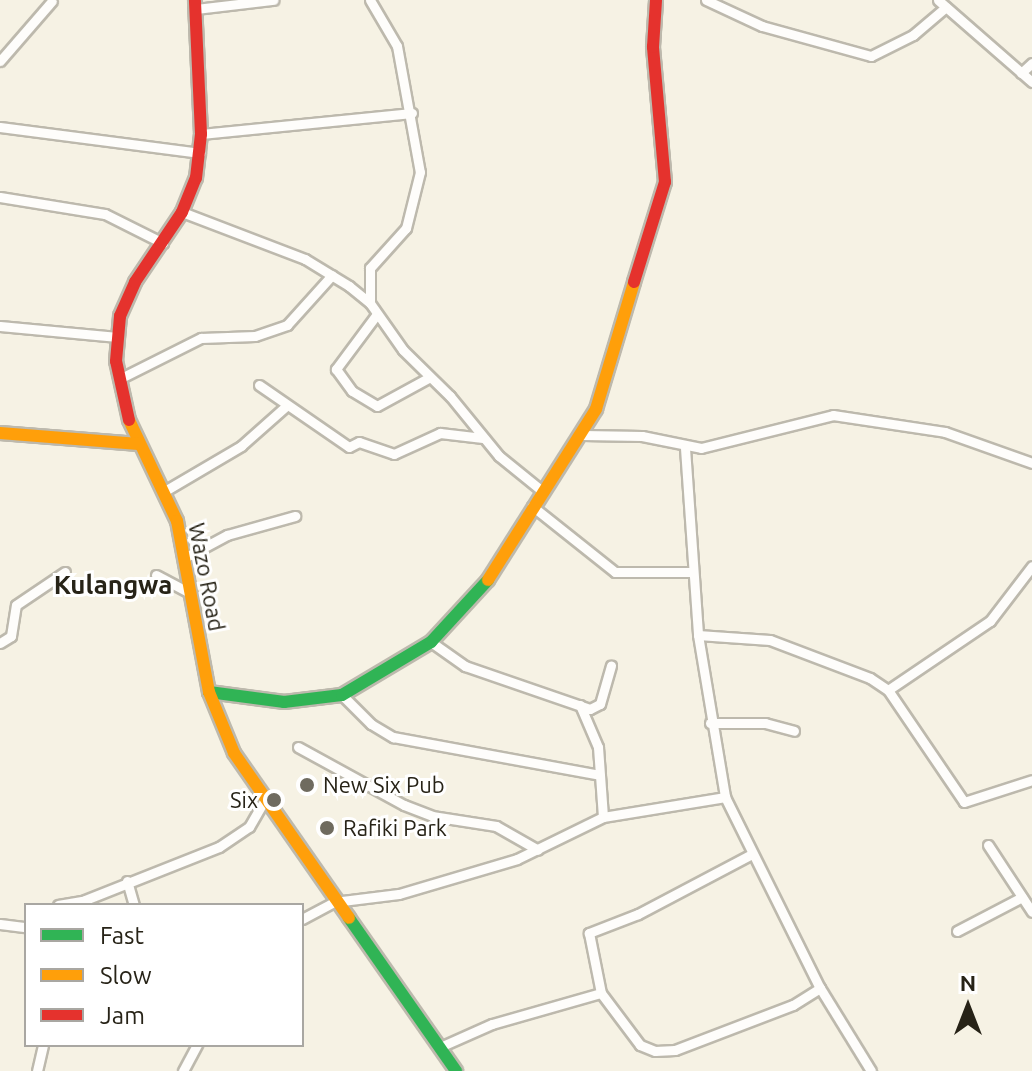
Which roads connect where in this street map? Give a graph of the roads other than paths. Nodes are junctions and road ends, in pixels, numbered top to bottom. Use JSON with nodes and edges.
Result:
{"nodes":[{"id":1,"x":52,"y":0,"type":"edge"},
{"id":2,"x":273,"y":0,"type":"edge"},
{"id":3,"x":370,"y":0,"type":"edge"},
{"id":4,"x":706,"y":0,"type":"edge"},
{"id":5,"x":651,"y":2,"type":"edge"},
{"id":6,"x":194,"y":3,"type":"edge"},
{"id":7,"x":942,"y":4,"type":"edge"},
{"id":8,"x":0,"y":61,"type":"edge"},
{"id":9,"x":1032,"y":63,"type":"edge"},
{"id":10,"x":1021,"y":73,"type":"junction"},
{"id":11,"x":1032,"y":82,"type":"edge"},
{"id":12,"x":412,"y":113,"type":"junction"},
{"id":13,"x":0,"y":127,"type":"edge"},
{"id":14,"x":201,"y":134,"type":"junction"},
{"id":15,"x":200,"y":153,"type":"junction"},
{"id":16,"x":0,"y":197,"type":"edge"},
{"id":17,"x":182,"y":212,"type":"junction"},
{"id":18,"x":163,"y":243,"type":"junction"},
{"id":19,"x":332,"y":275,"type":"junction"},
{"id":20,"x":370,"y":303,"type":"junction"},
{"id":21,"x":377,"y":314,"type":"junction"},
{"id":22,"x":0,"y":326,"type":"edge"},
{"id":23,"x":117,"y":337,"type":"junction"},
{"id":24,"x":430,"y":377,"type":"junction"},
{"id":25,"x":119,"y":379,"type":"junction"},
{"id":26,"x":259,"y":385,"type":"dead end"},
{"id":27,"x":285,"y":407,"type":"junction"},
{"id":28,"x":0,"y":433,"type":"edge"},
{"id":29,"x":583,"y":435,"type":"junction"},
{"id":30,"x":483,"y":438,"type":"junction"},
{"id":31,"x":139,"y":444,"type":"junction"},
{"id":32,"x":685,"y":448,"type":"junction"},
{"id":33,"x":1032,"y":463,"type":"edge"},
{"id":34,"x":541,"y":490,"type":"junction"},
{"id":35,"x":163,"y":492,"type":"junction"},
{"id":36,"x":532,"y":506,"type":"junction"},
{"id":37,"x":295,"y":516,"type":"dead end"},
{"id":38,"x":186,"y":557,"type":"junction"},
{"id":39,"x":1032,"y":566,"type":"edge"},
{"id":40,"x":65,"y":572,"type":"dead end"},
{"id":41,"x":692,"y":572,"type":"junction"},
{"id":42,"x":156,"y":575,"type":"dead end"},
{"id":43,"x":190,"y":593,"type":"junction"},
{"id":44,"x":698,"y":635,"type":"junction"},
{"id":45,"x":431,"y":642,"type":"junction"},
{"id":46,"x":0,"y":643,"type":"edge"},
{"id":47,"x":611,"y":666,"type":"dead end"},
{"id":48,"x":888,"y":690,"type":"junction"},
{"id":49,"x":209,"y":692,"type":"junction"},
{"id":50,"x":342,"y":695,"type":"junction"},
{"id":51,"x":580,"y":705,"type":"junction"},
{"id":52,"x":710,"y":723,"type":"junction"},
{"id":53,"x":794,"y":731,"type":"dead end"},
{"id":54,"x":298,"y":747,"type":"dead end"},
{"id":55,"x":600,"y":775,"type":"junction"},
{"id":56,"x":1032,"y":780,"type":"edge"},
{"id":57,"x":267,"y":796,"type":"junction"},
{"id":58,"x":725,"y":797,"type":"junction"},
{"id":59,"x":603,"y":817,"type":"junction"},
{"id":60,"x":988,"y":845,"type":"dead end"},
{"id":61,"x":538,"y":850,"type":"junction"},
{"id":62,"x":750,"y":855,"type":"junction"},
{"id":63,"x":127,"y":881,"type":"junction"},
{"id":64,"x":1022,"y":897,"type":"junction"},
{"id":65,"x":334,"y":902,"type":"junction"},
{"id":66,"x":69,"y":903,"type":"edge"},
{"id":67,"x":133,"y":903,"type":"edge"},
{"id":68,"x":1031,"y":909,"type":"edge"},
{"id":69,"x":304,"y":918,"type":"edge"},
{"id":70,"x":0,"y":924,"type":"edge"},
{"id":71,"x":24,"y":927,"type":"edge"},
{"id":72,"x":957,"y":931,"type":"dead end"},
{"id":73,"x":820,"y":988,"type":"junction"},
{"id":74,"x":601,"y":993,"type":"junction"},
{"id":75,"x":43,"y":1047,"type":"edge"},
{"id":76,"x":196,"y":1047,"type":"edge"},
{"id":77,"x":440,"y":1047,"type":"junction"},
{"id":78,"x":37,"y":1071,"type":"edge"},
{"id":79,"x":183,"y":1071,"type":"edge"},
{"id":80,"x":456,"y":1071,"type":"edge"},
{"id":81,"x":871,"y":1071,"type":"edge"}],
"edges":[{"from":1,"to":8,"type":"street"},
{"from":2,"to":6,"type":"street"},
{"from":3,"to":12,"type":"street"},
{"from":4,"to":7,"type":"street"},
{"from":5,"to":29,"type":"main road"},
{"from":6,"to":14,"type":"main road","name":"Wazo Road"},
{"from":7,"to":10,"type":"street"},
{"from":9,"to":10,"type":"street"},
{"from":10,"to":11,"type":"street"},
{"from":12,"to":14,"type":"street"},
{"from":12,"to":20,"type":"street"},
{"from":13,"to":15,"type":"street"},
{"from":14,"to":15,"type":"main road","name":"Wazo Road"},
{"from":15,"to":17,"type":"main road","name":"Wazo Road"},
{"from":16,"to":18,"type":"street"},
{"from":17,"to":18,"type":"main road","name":"Wazo Road"},
{"from":17,"to":19,"type":"street"},
{"from":18,"to":23,"type":"main road","name":"Wazo Road"},
{"from":19,"to":20,"type":"street"},
{"from":19,"to":25,"type":"street"},
{"from":20,"to":21,"type":"street"},
{"from":21,"to":24,"type":"street"},
{"from":21,"to":24,"type":"street"},
{"from":22,"to":23,"type":"street"},
{"from":23,"to":25,"type":"main road","name":"Wazo Road"},
{"from":24,"to":30,"type":"street"},
{"from":25,"to":31,"type":"main road","name":"Wazo Road"},
{"from":26,"to":27,"type":"street"},
{"from":27,"to":30,"type":"street"},
{"from":27,"to":35,"type":"street"},
{"from":28,"to":31,"type":"main road"},
{"from":29,"to":32,"type":"street"},
{"from":29,"to":34,"type":"main road"},
{"from":30,"to":34,"type":"street"},
{"from":31,"to":35,"type":"main road","name":"Wazo Road"},
{"from":32,"to":33,"type":"street"},
{"from":32,"to":41,"type":"street"},
{"from":34,"to":36,"type":"main road"},
{"from":35,"to":38,"type":"main road","name":"Wazo Road"},
{"from":36,"to":41,"type":"street"},
{"from":36,"to":45,"type":"main road"},
{"from":37,"to":38,"type":"street"},
{"from":38,"to":43,"type":"main road","name":"Wazo Road"},
{"from":39,"to":48,"type":"street"},
{"from":40,"to":46,"type":"street"},
{"from":41,"to":44,"type":"street"},
{"from":42,"to":43,"type":"street"},
{"from":43,"to":49,"type":"main road","name":"Wazo Road"},
{"from":44,"to":48,"type":"street"},
{"from":44,"to":52,"type":"street"},
{"from":45,"to":50,"type":"main road"},
{"from":45,"to":51,"type":"street"},
{"from":47,"to":51,"type":"street"},
{"from":48,"to":56,"type":"street"},
{"from":49,"to":50,"type":"main road"},
{"from":49,"to":57,"type":"main road","name":"Wazo Road"},
{"from":50,"to":55,"type":"street"},
{"from":51,"to":55,"type":"street"},
{"from":52,"to":53,"type":"street"},
{"from":52,"to":58,"type":"street"},
{"from":54,"to":61,"type":"street"},
{"from":55,"to":59,"type":"street"},
{"from":57,"to":63,"type":"street"},
{"from":57,"to":65,"type":"main road","name":"Wazo Road"},
{"from":58,"to":59,"type":"street"},
{"from":58,"to":62,"type":"street"},
{"from":59,"to":61,"type":"street"},
{"from":60,"to":64,"type":"street"},
{"from":61,"to":65,"type":"street"},
{"from":62,"to":73,"type":"street"},
{"from":62,"to":74,"type":"street"},
{"from":63,"to":66,"type":"street"},
{"from":63,"to":67,"type":"street"},
{"from":64,"to":68,"type":"street"},
{"from":64,"to":72,"type":"street"},
{"from":65,"to":69,"type":"street"},
{"from":65,"to":77,"type":"main road","name":"Wazo Road"},
{"from":70,"to":71,"type":"street"},
{"from":73,"to":74,"type":"street"},
{"from":73,"to":81,"type":"street"},
{"from":74,"to":77,"type":"street"},
{"from":75,"to":78,"type":"street"},
{"from":76,"to":79,"type":"street"},
{"from":77,"to":80,"type":"main road","name":"Wazo Road"}]}
